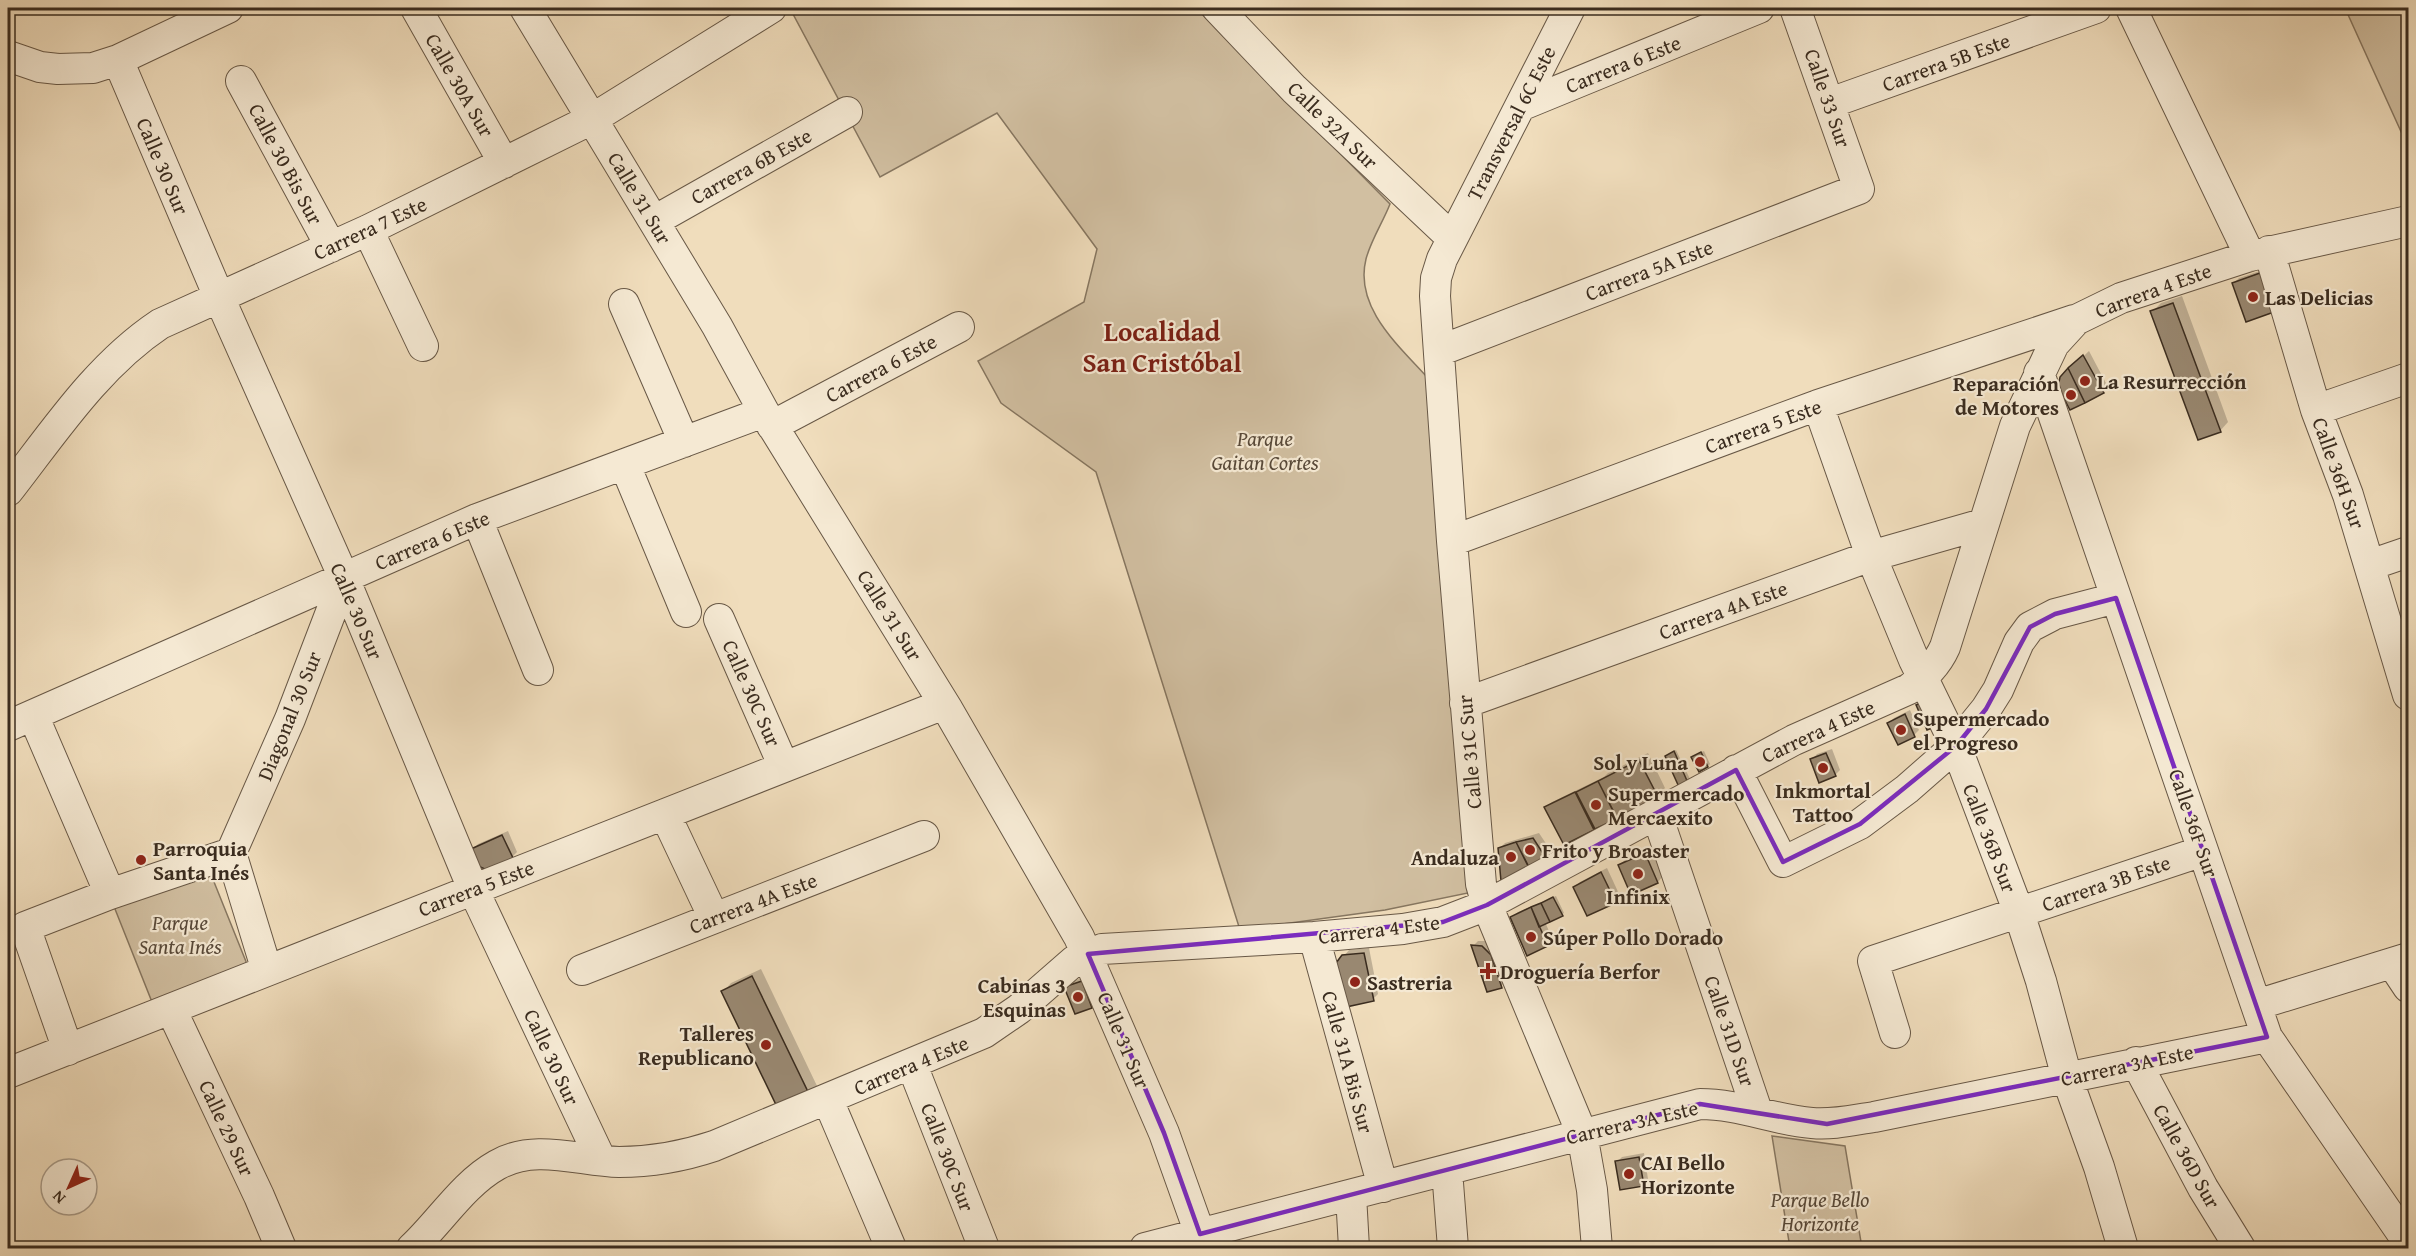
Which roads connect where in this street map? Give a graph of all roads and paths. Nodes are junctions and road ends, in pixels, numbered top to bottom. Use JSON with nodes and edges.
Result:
{"nodes":[{"id":1,"x":228,"y":8,"type":"edge"},
{"id":2,"x":416,"y":8,"type":"edge"},
{"id":3,"x":525,"y":8,"type":"edge"},
{"id":4,"x":771,"y":8,"type":"edge"},
{"id":5,"x":1217,"y":8,"type":"edge"},
{"id":6,"x":1570,"y":8,"type":"edge"},
{"id":7,"x":1759,"y":8,"type":"edge"},
{"id":8,"x":1795,"y":8,"type":"edge"},
{"id":9,"x":2096,"y":8,"type":"edge"},
{"id":10,"x":2131,"y":8,"type":"edge"},
{"id":11,"x":8,"y":56,"type":"edge"},
{"id":12,"x":118,"y":60,"type":"junction"},
{"id":13,"x":241,"y":81,"type":"dead end"},
{"id":14,"x":1830,"y":103,"type":"junction"},
{"id":15,"x":1520,"y":106,"type":"junction"},
{"id":16,"x":847,"y":112,"type":"dead end"},
{"id":17,"x":592,"y":119,"type":"junction"},
{"id":18,"x":504,"y":163,"type":"junction"},
{"id":19,"x":1859,"y":189,"type":"joint"},
{"id":20,"x":654,"y":221,"type":"junction"},
{"id":21,"x":2409,"y":221,"type":"edge"},
{"id":22,"x":368,"y":230,"type":"junction"},
{"id":23,"x":1452,"y":238,"type":"junction"},
{"id":24,"x":331,"y":247,"type":"junction"},
{"id":25,"x":2259,"y":254,"type":"junction"},
{"id":26,"x":219,"y":297,"type":"junction"},
{"id":27,"x":624,"y":304,"type":"dead end"},
{"id":28,"x":2076,"y":320,"type":"junction"},
{"id":29,"x":959,"y":327,"type":"dead end"},
{"id":30,"x":423,"y":346,"type":"dead end"},
{"id":31,"x":1439,"y":351,"type":"junction"},
{"id":32,"x":2039,"y":373,"type":"junction"},
{"id":33,"x":2409,"y":378,"type":"edge"},
{"id":34,"x":1818,"y":405,"type":"junction"},
{"id":35,"x":2316,"y":410,"type":"junction"},
{"id":36,"x":768,"y":419,"type":"junction"},
{"id":37,"x":684,"y":442,"type":"junction"},
{"id":38,"x":626,"y":465,"type":"junction"},
{"id":39,"x":8,"y":490,"type":"edge"},
{"id":40,"x":477,"y":519,"type":"junction"},
{"id":41,"x":1983,"y":524,"type":"junction"},
{"id":42,"x":1452,"y":542,"type":"junction"},
{"id":43,"x":2409,"y":552,"type":"edge"},
{"id":44,"x":1871,"y":556,"type":"junction"},
{"id":45,"x":2370,"y":565,"type":"junction"},
{"id":46,"x":344,"y":578,"type":"junction"},
{"id":47,"x":2116,"y":598,"type":"junction"},
{"id":48,"x":686,"y":612,"type":"dead end"},
{"id":49,"x":719,"y":620,"type":"dead end"},
{"id":50,"x":538,"y":670,"type":"dead end"},
{"id":51,"x":1923,"y":678,"type":"junction"},
{"id":52,"x":2409,"y":695,"type":"edge"},
{"id":53,"x":944,"y":704,"type":"junction"},
{"id":54,"x":1465,"y":704,"type":"junction"},
{"id":55,"x":20,"y":720,"type":"edge"},
{"id":56,"x":1956,"y":746,"type":"junction"},
{"id":57,"x":784,"y":767,"type":"junction"},
{"id":58,"x":1736,"y":770,"type":"junction"},
{"id":59,"x":664,"y":814,"type":"junction"},
{"id":60,"x":1657,"y":815,"type":"junction"},
{"id":61,"x":924,"y":836,"type":"dead end"},
{"id":62,"x":2203,"y":850,"type":"junction"},
{"id":63,"x":231,"y":853,"type":"junction"},
{"id":64,"x":473,"y":889,"type":"junction"},
{"id":65,"x":110,"y":894,"type":"junction"},
{"id":66,"x":1487,"y":905,"type":"junction"},
{"id":67,"x":2019,"y":913,"type":"junction"},
{"id":68,"x":714,"y":918,"type":"junction"},
{"id":69,"x":16,"y":925,"type":"edge"},
{"id":70,"x":1314,"y":937,"type":"junction"},
{"id":71,"x":1088,"y":954,"type":"junction"},
{"id":72,"x":2403,"y":969,"type":"edge"},
{"id":73,"x":582,"y":970,"type":"dead end"},
{"id":74,"x":267,"y":971,"type":"junction"},
{"id":75,"x":2256,"y":1005,"type":"junction"},
{"id":76,"x":171,"y":1009,"type":"junction"},
{"id":77,"x":1894,"y":1033,"type":"dead end"},
{"id":78,"x":2267,"y":1036,"type":"junction"},
{"id":79,"x":68,"y":1050,"type":"junction"},
{"id":80,"x":2136,"y":1062,"type":"junction"},
{"id":81,"x":912,"y":1065,"type":"junction"},
{"id":82,"x":8,"y":1073,"type":"edge"},
{"id":83,"x":2067,"y":1078,"type":"junction"},
{"id":84,"x":828,"y":1100,"type":"junction"},
{"id":85,"x":1757,"y":1111,"type":"junction"},
{"id":86,"x":1582,"y":1134,"type":"junction"},
{"id":87,"x":601,"y":1160,"type":"junction"},
{"id":88,"x":1447,"y":1170,"type":"junction"},
{"id":89,"x":1383,"y":1187,"type":"junction"},
{"id":90,"x":1351,"y":1195,"type":"junction"},
{"id":91,"x":441,"y":1235,"type":"edge"},
{"id":92,"x":1200,"y":1241,"type":"edge"},
{"id":93,"x":2409,"y":1242,"type":"edge"},
{"id":94,"x":281,"y":1248,"type":"edge"},
{"id":95,"x":412,"y":1248,"type":"edge"},
{"id":96,"x":891,"y":1248,"type":"edge"},
{"id":97,"x":984,"y":1248,"type":"edge"},
{"id":98,"x":1145,"y":1248,"type":"edge"},
{"id":99,"x":1354,"y":1248,"type":"edge"},
{"id":100,"x":1453,"y":1248,"type":"edge"},
{"id":101,"x":1596,"y":1248,"type":"edge"},
{"id":102,"x":2122,"y":1248,"type":"edge"},
{"id":103,"x":2240,"y":1248,"type":"edge"}],
"edges":[{"from":1,"to":12,"type":"street"},
{"from":2,"to":18,"type":"street","name":"Calle 30A Sur"},
{"from":3,"to":17,"type":"street","name":"Calle 31 Sur"},
{"from":4,"to":17,"type":"street","name":"Carrera 7 Este"},
{"from":5,"to":23,"type":"street","name":"Calle 32A Sur"},
{"from":6,"to":15,"type":"street","name":"Transversal 6C Este"},
{"from":7,"to":15,"type":"street","name":"Carrera 6 Este"},
{"from":8,"to":14,"type":"street","name":"Calle 33 Sur"},
{"from":9,"to":14,"type":"street","name":"Carrera 5B Este"},
{"from":10,"to":25,"type":"street","name":"Calle 36H Sur"},
{"from":11,"to":12,"type":"street"},
{"from":12,"to":26,"type":"street","name":"Calle 30 Sur"},
{"from":13,"to":24,"type":"street","name":"Calle 30 Bis Sur"},
{"from":14,"to":19,"type":"street","name":"Calle 33 Sur"},
{"from":15,"to":23,"type":"street","name":"Transversal 6C Este"},
{"from":16,"to":20,"type":"street","name":"Carrera 6B Este"},
{"from":17,"to":18,"type":"street","name":"Carrera 7 Este"},
{"from":17,"to":20,"type":"street","name":"Calle 31 Sur"},
{"from":18,"to":22,"type":"street","name":"Carrera 7 Este"},
{"from":19,"to":31,"type":"street","name":"Carrera 5A Este"},
{"from":20,"to":36,"type":"street","name":"Calle 31 Sur"},
{"from":21,"to":25,"type":"street","name":"Carrera 4 Este"},
{"from":22,"to":24,"type":"street","name":"Carrera 7 Este"},
{"from":22,"to":30,"type":"street"},
{"from":23,"to":31,"type":"street","name":"Calle 31C Sur"},
{"from":24,"to":26,"type":"street","name":"Carrera 7 Este"},
{"from":25,"to":28,"type":"street","name":"Carrera 4 Este"},
{"from":25,"to":35,"type":"street","name":"Calle 36H Sur"},
{"from":26,"to":39,"type":"street","name":"Carrera 7 Este"},
{"from":26,"to":46,"type":"street","name":"Calle 30 Sur"},
{"from":27,"to":37,"type":"street"},
{"from":28,"to":32,"type":"street","name":"Carrera 4 Este"},
{"from":28,"to":34,"type":"street","name":"Carrera 5 Este"},
{"from":29,"to":36,"type":"street","name":"Carrera 6 Este"},
{"from":31,"to":42,"type":"street","name":"Calle 31C Sur"},
{"from":32,"to":41,"type":"street","name":"Carrera 4 Este"},
{"from":32,"to":47,"type":"street","name":"Calle 36F Sur"},
{"from":33,"to":35,"type":"street"},
{"from":34,"to":42,"type":"street","name":"Carrera 5 Este"},
{"from":34,"to":44,"type":"street","name":"Calle 36B Sur"},
{"from":35,"to":45,"type":"street","name":"Calle 36H Sur"},
{"from":36,"to":37,"type":"street","name":"Carrera 6 Este"},
{"from":36,"to":53,"type":"street","name":"Calle 31 Sur"},
{"from":37,"to":38,"type":"street","name":"Carrera 6 Este"},
{"from":38,"to":40,"type":"street","name":"Carrera 6 Este"},
{"from":38,"to":48,"type":"street"},
{"from":40,"to":46,"type":"street","name":"Carrera 6 Este"},
{"from":40,"to":50,"type":"street"},
{"from":41,"to":44,"type":"street","name":"Carrera 4A Este"},
{"from":41,"to":51,"type":"street","name":"Carrera 4 Este"},
{"from":42,"to":54,"type":"street","name":"Calle 31C Sur"},
{"from":43,"to":45,"type":"street"},
{"from":44,"to":51,"type":"street","name":"Calle 36B Sur"},
{"from":44,"to":54,"type":"street","name":"Carrera 4A Este"},
{"from":45,"to":52,"type":"street","name":"Calle 36H Sur"},
{"from":46,"to":55,"type":"street","name":"Carrera 6 Este"},
{"from":46,"to":63,"type":"street","name":"Diagonal 30 Sur"},
{"from":46,"to":64,"type":"street","name":"Calle 30 Sur"},
{"from":47,"to":56,"type":"street"},
{"from":47,"to":62,"type":"street","name":"Calle 36F Sur"},
{"from":49,"to":57,"type":"street","name":"Calle 30C Sur"},
{"from":51,"to":56,"type":"street","name":"Calle 36B Sur"},
{"from":51,"to":58,"type":"street","name":"Carrera 4 Este"},
{"from":53,"to":57,"type":"street","name":"Carrera 5 Este"},
{"from":53,"to":71,"type":"street","name":"Calle 31 Sur"},
{"from":54,"to":66,"type":"street","name":"Calle 31C Sur"},
{"from":55,"to":65,"type":"street"},
{"from":56,"to":58,"type":"street"},
{"from":56,"to":67,"type":"street","name":"Calle 36B Sur"},
{"from":57,"to":59,"type":"street","name":"Carrera 5 Este"},
{"from":58,"to":60,"type":"street","name":"Carrera 4 Este"},
{"from":59,"to":64,"type":"street","name":"Carrera 5 Este"},
{"from":59,"to":68,"type":"street"},
{"from":60,"to":66,"type":"street","name":"Carrera 4 Este"},
{"from":60,"to":85,"type":"street","name":"Calle 31D Sur"},
{"from":61,"to":68,"type":"street","name":"Carrera 4A Este"},
{"from":62,"to":67,"type":"street","name":"Carrera 3B Este"},
{"from":62,"to":75,"type":"street","name":"Calle 36F Sur"},
{"from":63,"to":65,"type":"street"},
{"from":63,"to":74,"type":"street"},
{"from":64,"to":74,"type":"street","name":"Carrera 5 Este"},
{"from":64,"to":87,"type":"street","name":"Calle 30 Sur"},
{"from":65,"to":69,"type":"street"},
{"from":66,"to":70,"type":"street","name":"Carrera 4 Este"},
{"from":66,"to":86,"type":"street","name":"Calle 31C Sur"},
{"from":67,"to":77,"type":"street","name":"Carrera 3B Este"},
{"from":67,"to":83,"type":"street","name":"Calle 36B Sur"},
{"from":68,"to":73,"type":"street","name":"Carrera 4A Este"},
{"from":69,"to":79,"type":"street"},
{"from":70,"to":71,"type":"street","name":"Carrera 4 Este"},
{"from":70,"to":89,"type":"street","name":"Calle 31A Bis Sur"},
{"from":71,"to":81,"type":"street","name":"Carrera 4 Este"},
{"from":71,"to":92,"type":"street","name":"Calle 31 Sur"},
{"from":72,"to":75,"type":"street"},
{"from":74,"to":76,"type":"street","name":"Carrera 5 Este"},
{"from":75,"to":78,"type":"street","name":"Calle 36F Sur"},
{"from":76,"to":79,"type":"street","name":"Carrera 5 Este"},
{"from":76,"to":94,"type":"street","name":"Calle 29 Sur"},
{"from":78,"to":80,"type":"street","name":"Carrera 3A Este"},
{"from":78,"to":93,"type":"street","name":"Calle 36F Sur"},
{"from":79,"to":82,"type":"street","name":"Carrera 5 Este"},
{"from":80,"to":83,"type":"street","name":"Carrera 3A Este"},
{"from":80,"to":103,"type":"street","name":"Calle 36D Sur"},
{"from":81,"to":84,"type":"street","name":"Carrera 4 Este"},
{"from":81,"to":97,"type":"street","name":"Calle 30C Sur"},
{"from":83,"to":85,"type":"street","name":"Carrera 3A Este"},
{"from":83,"to":102,"type":"street","name":"Calle 36B Sur"},
{"from":84,"to":87,"type":"street","name":"Carrera 4 Este"},
{"from":84,"to":96,"type":"street"},
{"from":85,"to":86,"type":"street","name":"Carrera 3A Este"},
{"from":86,"to":88,"type":"street","name":"Carrera 3A Este"},
{"from":86,"to":101,"type":"street","name":"Calle 31C Sur"},
{"from":87,"to":91,"type":"street","name":"Carrera 4 Este"},
{"from":88,"to":89,"type":"street","name":"Carrera 3A Este"},
{"from":88,"to":100,"type":"street"},
{"from":89,"to":90,"type":"street","name":"Carrera 3A Este"},
{"from":90,"to":92,"type":"street","name":"Carrera 3A Este"},
{"from":90,"to":99,"type":"street"},
{"from":91,"to":95,"type":"street","name":"Carrera 4 Este"},
{"from":92,"to":98,"type":"street","name":"Carrera 3A Este"}]}
